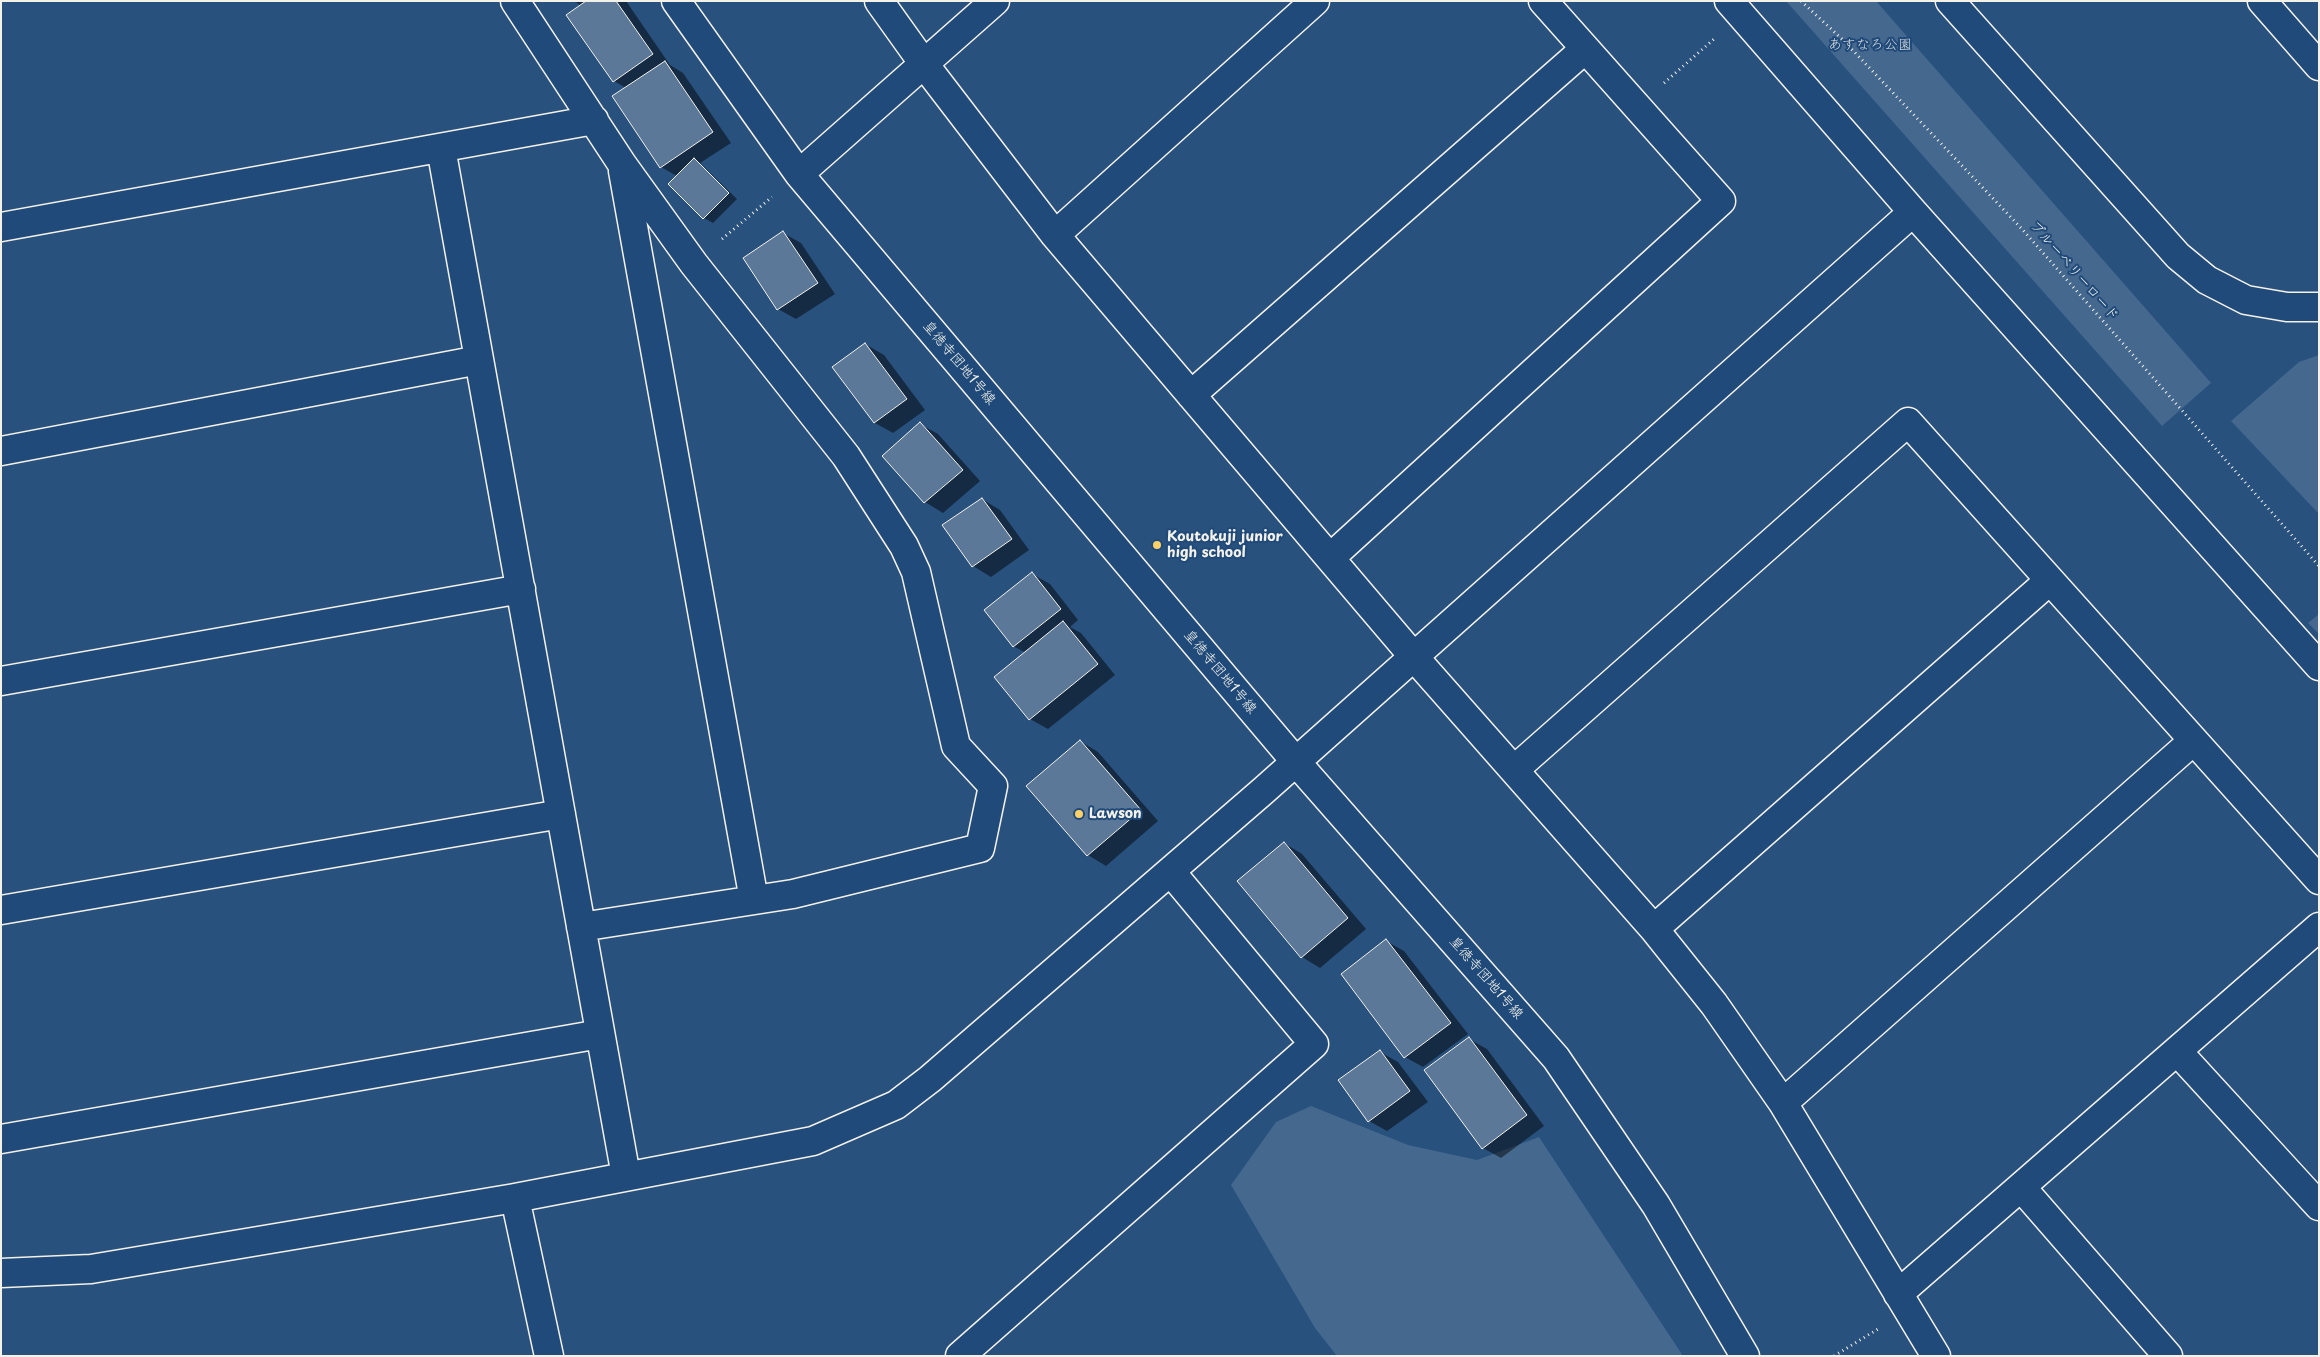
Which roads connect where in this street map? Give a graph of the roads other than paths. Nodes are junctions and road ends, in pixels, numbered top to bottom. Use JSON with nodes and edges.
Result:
{"nodes":[{"id":1,"x":515,"y":1,"type":"edge"},
{"id":2,"x":676,"y":1,"type":"edge"},
{"id":3,"x":879,"y":1,"type":"edge"},
{"id":4,"x":995,"y":1,"type":"edge"},
{"id":5,"x":1315,"y":1,"type":"edge"},
{"id":6,"x":1543,"y":1,"type":"edge"},
{"id":7,"x":1950,"y":1,"type":"edge"},
{"id":8,"x":2262,"y":1,"type":"edge"},
{"id":9,"x":1735,"y":8,"type":"edge"},
{"id":10,"x":1585,"y":49,"type":"junction"},
{"id":11,"x":924,"y":64,"type":"junction"},
{"id":12,"x":2319,"y":66,"type":"edge"},
{"id":13,"x":594,"y":120,"type":"junction"},
{"id":14,"x":441,"y":148,"type":"junction"},
{"id":15,"x":622,"y":164,"type":"junction"},
{"id":16,"x":799,"y":174,"type":"junction"},
{"id":17,"x":1913,"y":212,"type":"junction"},
{"id":18,"x":1,"y":227,"type":"edge"},
{"id":19,"x":1055,"y":236,"type":"junction"},
{"id":20,"x":2319,"y":307,"type":"edge"},
{"id":21,"x":479,"y":360,"type":"junction"},
{"id":22,"x":1191,"y":395,"type":"junction"},
{"id":23,"x":1,"y":452,"type":"edge"},
{"id":24,"x":1330,"y":558,"type":"junction"},
{"id":25,"x":2050,"y":581,"type":"junction"},
{"id":26,"x":520,"y":589,"type":"junction"},
{"id":27,"x":1414,"y":657,"type":"junction"},
{"id":28,"x":2319,"y":666,"type":"edge"},
{"id":29,"x":1,"y":681,"type":"edge"},
{"id":30,"x":2193,"y":741,"type":"junction"},
{"id":31,"x":1296,"y":762,"type":"junction"},
{"id":32,"x":1514,"y":770,"type":"junction"},
{"id":33,"x":561,"y":814,"type":"junction"},
{"id":34,"x":1171,"y":872,"type":"junction"},
{"id":35,"x":2319,"y":880,"type":"edge"},
{"id":36,"x":754,"y":900,"type":"junction"},
{"id":37,"x":1,"y":910,"type":"edge"},
{"id":38,"x":581,"y":927,"type":"junction"},
{"id":39,"x":2319,"y":927,"type":"edge"},
{"id":40,"x":1654,"y":929,"type":"junction"},
{"id":41,"x":600,"y":1034,"type":"junction"},
{"id":42,"x":2177,"y":1051,"type":"junction"},
{"id":43,"x":1783,"y":1103,"type":"junction"},
{"id":44,"x":1,"y":1139,"type":"edge"},
{"id":45,"x":626,"y":1176,"type":"junction"},
{"id":46,"x":2021,"y":1187,"type":"junction"},
{"id":47,"x":515,"y":1198,"type":"junction"},
{"id":48,"x":2319,"y":1206,"type":"edge"},
{"id":49,"x":1,"y":1273,"type":"edge"},
{"id":50,"x":1903,"y":1302,"type":"junction"},
{"id":51,"x":548,"y":1356,"type":"edge"},
{"id":52,"x":960,"y":1356,"type":"edge"},
{"id":53,"x":1745,"y":1356,"type":"edge"},
{"id":54,"x":1936,"y":1356,"type":"edge"},
{"id":55,"x":2168,"y":1356,"type":"edge"}],
"edges":[{"from":1,"to":13,"type":"street"},
{"from":2,"to":16,"type":"street","name":"皇徳寺団地1号線"},
{"from":3,"to":11,"type":"street"},
{"from":4,"to":11,"type":"street"},
{"from":5,"to":19,"type":"street"},
{"from":6,"to":10,"type":"street"},
{"from":7,"to":20,"type":"street"},
{"from":8,"to":12,"type":"street"},
{"from":9,"to":17,"type":"street"},
{"from":10,"to":22,"type":"street"},
{"from":10,"to":24,"type":"street"},
{"from":11,"to":16,"type":"street"},
{"from":11,"to":19,"type":"street"},
{"from":13,"to":14,"type":"street"},
{"from":13,"to":15,"type":"street"},
{"from":14,"to":18,"type":"street"},
{"from":14,"to":21,"type":"street"},
{"from":15,"to":36,"type":"street"},
{"from":15,"to":36,"type":"street"},
{"from":16,"to":31,"type":"street","name":"皇徳寺団地1号線"},
{"from":17,"to":27,"type":"street"},
{"from":17,"to":28,"type":"street"},
{"from":19,"to":22,"type":"street"},
{"from":21,"to":23,"type":"street"},
{"from":21,"to":26,"type":"street"},
{"from":22,"to":24,"type":"street"},
{"from":24,"to":27,"type":"street"},
{"from":25,"to":30,"type":"street"},
{"from":25,"to":32,"type":"street"},
{"from":25,"to":40,"type":"street"},
{"from":26,"to":29,"type":"street"},
{"from":26,"to":33,"type":"street"},
{"from":27,"to":31,"type":"street"},
{"from":27,"to":32,"type":"street"},
{"from":30,"to":35,"type":"street"},
{"from":30,"to":43,"type":"street"},
{"from":31,"to":34,"type":"street"},
{"from":31,"to":53,"type":"street","name":"皇徳寺団地1号線"},
{"from":32,"to":40,"type":"street"},
{"from":33,"to":37,"type":"street"},
{"from":33,"to":38,"type":"street"},
{"from":34,"to":45,"type":"street"},
{"from":34,"to":52,"type":"street"},
{"from":36,"to":38,"type":"street"},
{"from":38,"to":41,"type":"street"},
{"from":39,"to":42,"type":"street"},
{"from":40,"to":43,"type":"street"},
{"from":41,"to":44,"type":"street"},
{"from":41,"to":45,"type":"street"},
{"from":42,"to":46,"type":"street"},
{"from":42,"to":48,"type":"street"},
{"from":43,"to":50,"type":"street"},
{"from":45,"to":47,"type":"street"},
{"from":46,"to":50,"type":"street"},
{"from":46,"to":55,"type":"street"},
{"from":47,"to":49,"type":"street"},
{"from":47,"to":51,"type":"street"},
{"from":50,"to":54,"type":"street"}]}
